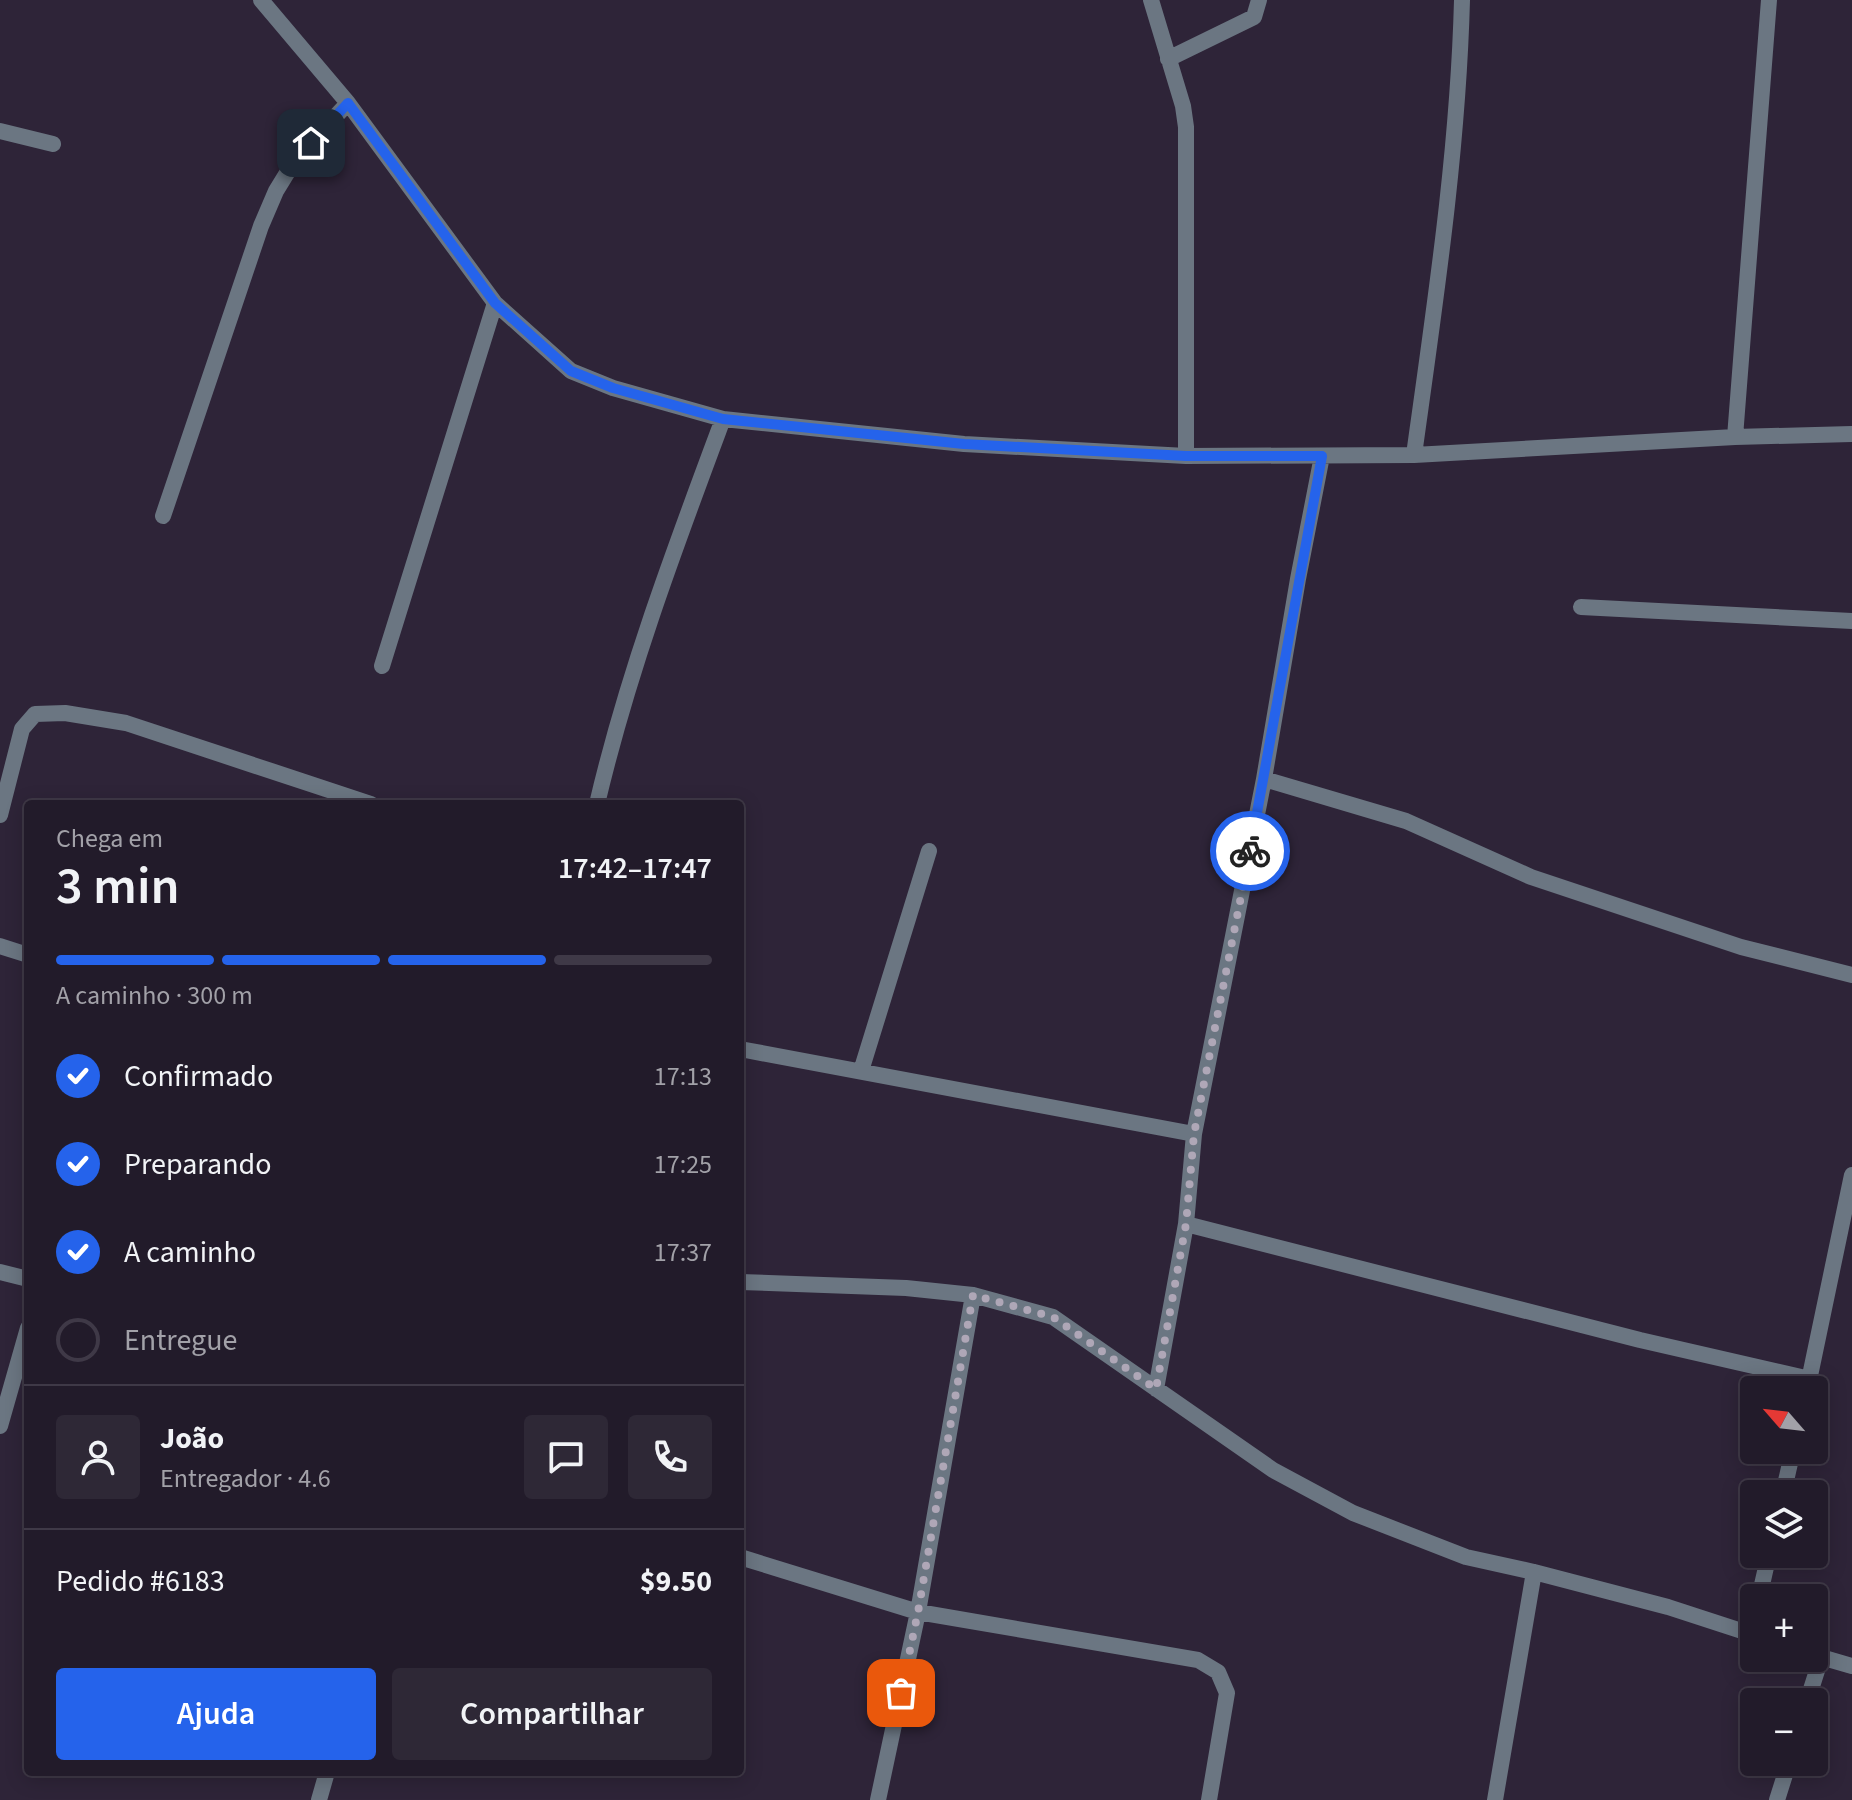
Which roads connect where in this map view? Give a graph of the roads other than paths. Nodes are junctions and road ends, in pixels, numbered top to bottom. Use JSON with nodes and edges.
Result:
{"nodes":[{"id":1,"x":261,"y":0,"type":"edge"},
{"id":2,"x":1151,"y":0,"type":"edge"},
{"id":3,"x":1259,"y":0,"type":"edge"},
{"id":4,"x":1462,"y":0,"type":"edge"},
{"id":5,"x":1769,"y":0,"type":"edge"},
{"id":6,"x":1168,"y":59,"type":"junction"},
{"id":7,"x":348,"y":103,"type":"junction"},
{"id":8,"x":0,"y":131,"type":"edge"},
{"id":9,"x":53,"y":144,"type":"dead end"},
{"id":10,"x":495,"y":303,"type":"junction"},
{"id":11,"x":723,"y":419,"type":"junction"},
{"id":12,"x":1852,"y":434,"type":"edge"},
{"id":13,"x":1735,"y":437,"type":"junction"},
{"id":14,"x":1414,"y":455,"type":"junction"},
{"id":15,"x":1186,"y":456,"type":"junction"},
{"id":16,"x":1322,"y":456,"type":"junction"},
{"id":17,"x":163,"y":516,"type":"dead end"},
{"id":18,"x":1581,"y":607,"type":"dead end"},
{"id":19,"x":1852,"y":621,"type":"edge"},
{"id":20,"x":382,"y":666,"type":"dead end"},
{"id":21,"x":1264,"y":779,"type":"junction"},
{"id":22,"x":359,"y":800,"type":"edge"},
{"id":23,"x":598,"y":800,"type":"edge"},
{"id":24,"x":0,"y":815,"type":"edge"},
{"id":25,"x":929,"y":851,"type":"dead end"},
{"id":26,"x":0,"y":946,"type":"edge"},
{"id":27,"x":24,"y":954,"type":"edge"},
{"id":28,"x":1852,"y":975,"type":"edge"},
{"id":29,"x":744,"y":1050,"type":"edge"},
{"id":30,"x":861,"y":1071,"type":"junction"},
{"id":31,"x":1194,"y":1134,"type":"junction"},
{"id":32,"x":1852,"y":1175,"type":"edge"},
{"id":33,"x":1186,"y":1224,"type":"junction"},
{"id":34,"x":0,"y":1272,"type":"edge"},
{"id":35,"x":24,"y":1278,"type":"edge"},
{"id":36,"x":744,"y":1282,"type":"edge"},
{"id":37,"x":973,"y":1295,"type":"junction"},
{"id":38,"x":24,"y":1342,"type":"edge"},
{"id":39,"x":1777,"y":1376,"type":"edge"},
{"id":40,"x":1810,"y":1376,"type":"edge"},
{"id":41,"x":1156,"y":1389,"type":"junction"},
{"id":42,"x":0,"y":1426,"type":"edge"},
{"id":43,"x":744,"y":1558,"type":"edge"},
{"id":44,"x":1534,"y":1572,"type":"junction"},
{"id":45,"x":918,"y":1612,"type":"junction"},
{"id":46,"x":1740,"y":1626,"type":"edge"},
{"id":47,"x":1828,"y":1659,"type":"edge"},
{"id":48,"x":1852,"y":1666,"type":"edge"},
{"id":49,"x":326,"y":1776,"type":"edge"},
{"id":50,"x":1785,"y":1776,"type":"edge"},
{"id":51,"x":319,"y":1800,"type":"edge"},
{"id":52,"x":878,"y":1800,"type":"edge"},
{"id":53,"x":1209,"y":1800,"type":"edge"},
{"id":54,"x":1495,"y":1800,"type":"edge"},
{"id":55,"x":1777,"y":1800,"type":"edge"}],
"edges":[{"from":1,"to":7,"type":"street"},
{"from":2,"to":6,"type":"street"},
{"from":3,"to":6,"type":"street"},
{"from":4,"to":14,"type":"street"},
{"from":5,"to":13,"type":"street"},
{"from":6,"to":15,"type":"street"},
{"from":7,"to":10,"type":"street"},
{"from":7,"to":17,"type":"street"},
{"from":8,"to":9,"type":"street"},
{"from":10,"to":11,"type":"street"},
{"from":10,"to":20,"type":"street"},
{"from":11,"to":15,"type":"street"},
{"from":11,"to":23,"type":"street"},
{"from":12,"to":13,"type":"street"},
{"from":13,"to":14,"type":"street"},
{"from":14,"to":16,"type":"street"},
{"from":15,"to":16,"type":"street"},
{"from":16,"to":21,"type":"street"},
{"from":18,"to":19,"type":"street"},
{"from":21,"to":28,"type":"street"},
{"from":21,"to":31,"type":"street"},
{"from":22,"to":24,"type":"street"},
{"from":25,"to":30,"type":"street"},
{"from":26,"to":27,"type":"street"},
{"from":29,"to":30,"type":"street"},
{"from":30,"to":31,"type":"street"},
{"from":31,"to":33,"type":"street"},
{"from":32,"to":40,"type":"street"},
{"from":33,"to":39,"type":"street"},
{"from":33,"to":41,"type":"street"},
{"from":34,"to":35,"type":"street"},
{"from":36,"to":37,"type":"street"},
{"from":37,"to":41,"type":"street"},
{"from":37,"to":45,"type":"street"},
{"from":38,"to":42,"type":"street"},
{"from":41,"to":44,"type":"street"},
{"from":43,"to":45,"type":"street"},
{"from":44,"to":46,"type":"street"},
{"from":44,"to":54,"type":"street"},
{"from":45,"to":52,"type":"street"},
{"from":45,"to":53,"type":"street"},
{"from":47,"to":48,"type":"street"},
{"from":49,"to":51,"type":"street"},
{"from":50,"to":55,"type":"street"}]}
